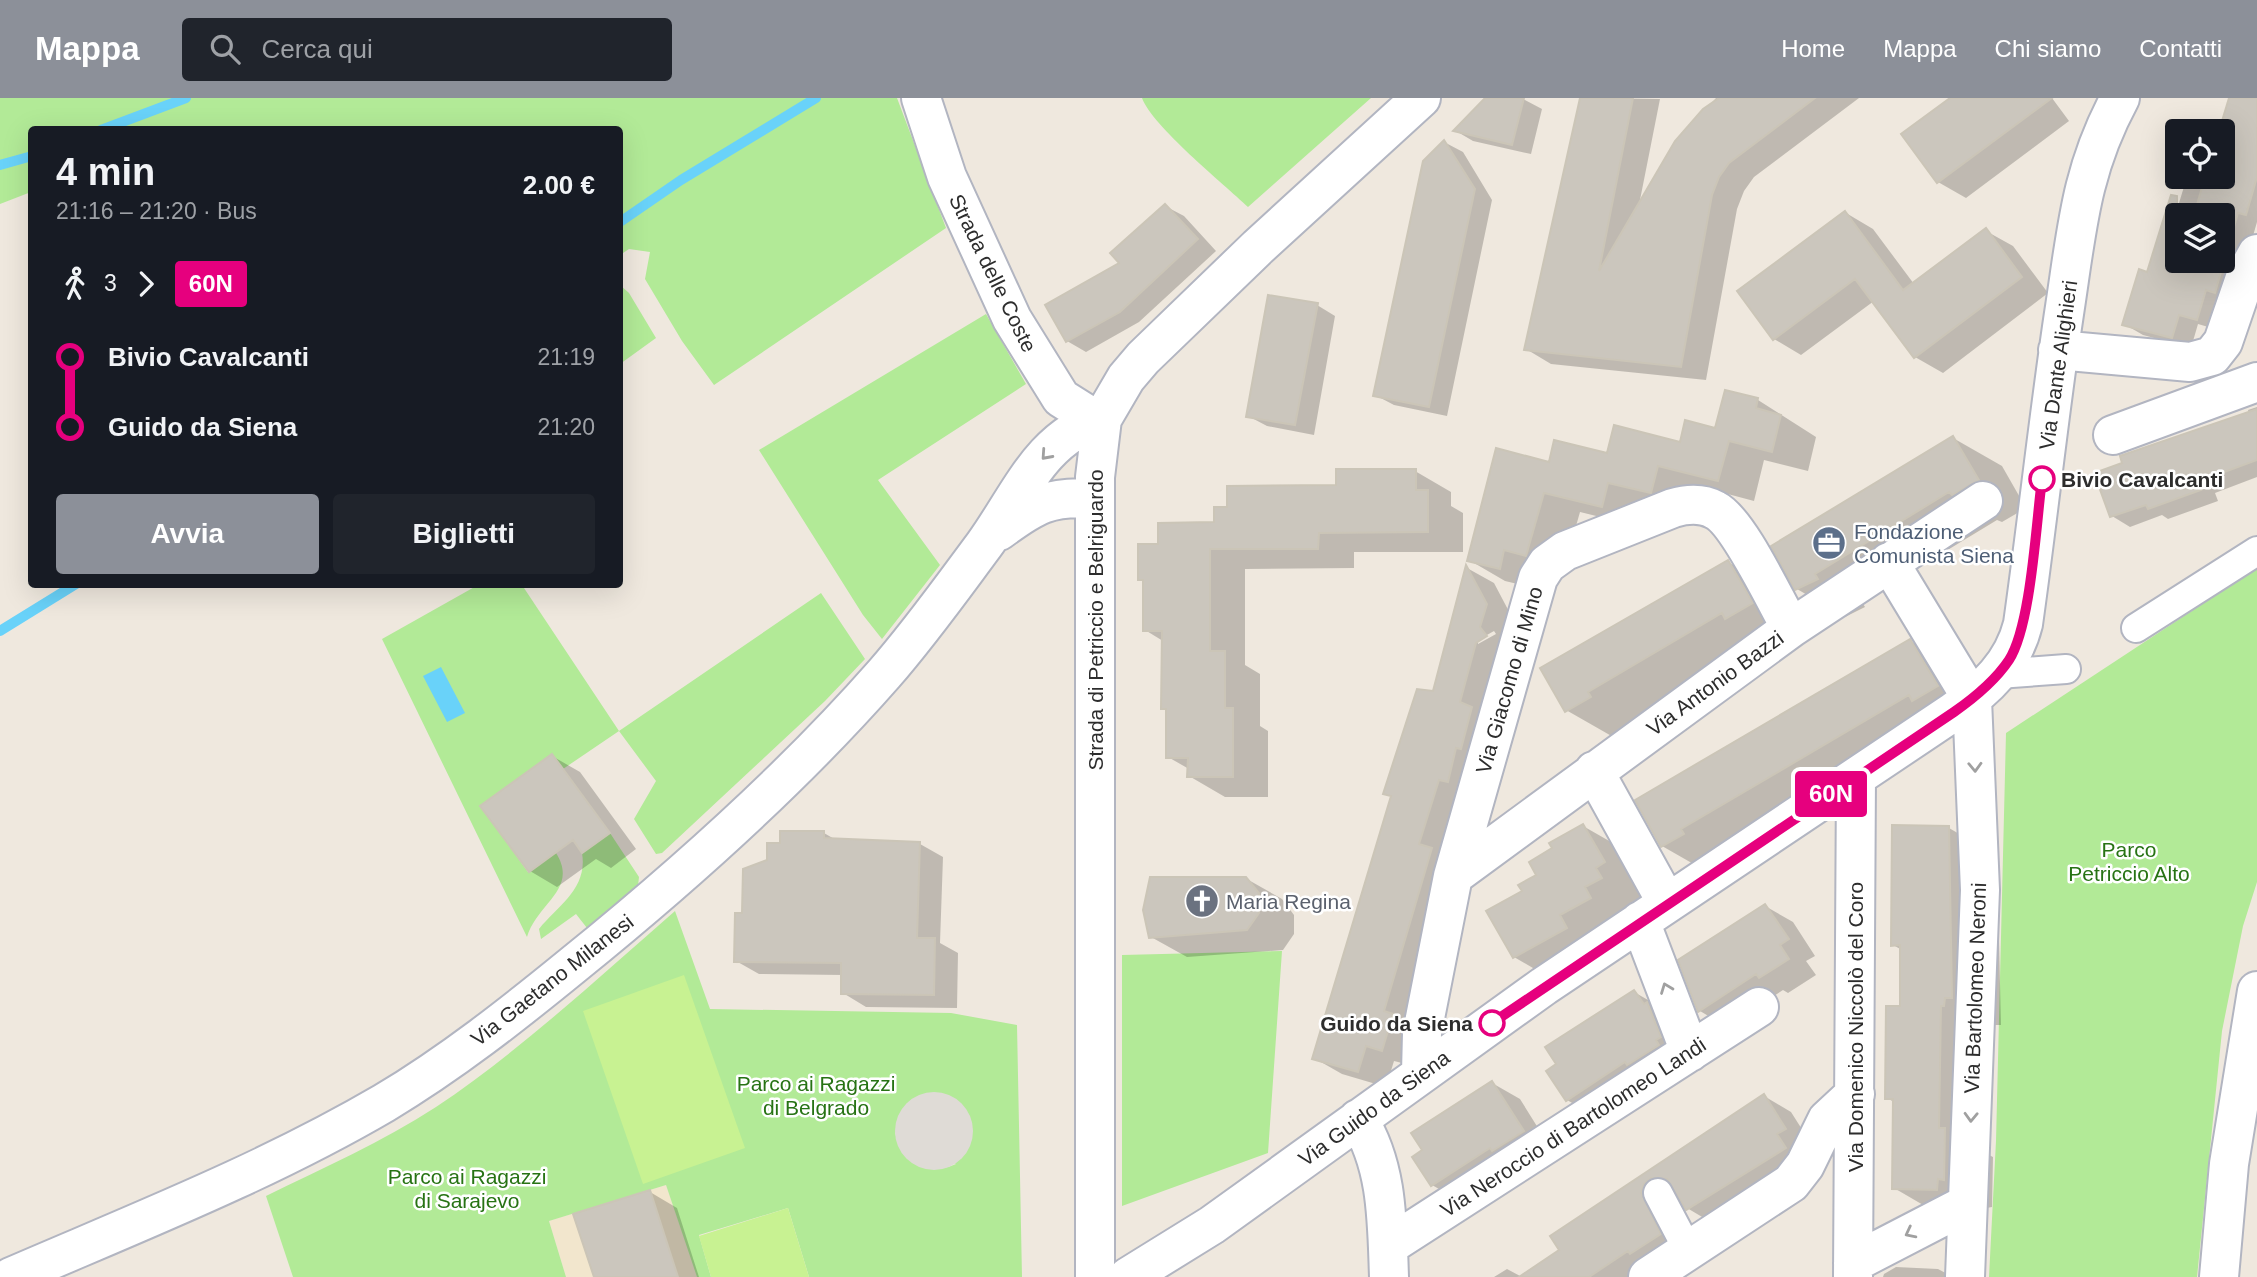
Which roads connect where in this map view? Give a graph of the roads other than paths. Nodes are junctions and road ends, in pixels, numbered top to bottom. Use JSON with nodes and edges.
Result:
{"nodes":[{"id":1,"x":921,"y":98,"type":"edge"},
{"id":2,"x":1421,"y":98,"type":"edge"},
{"id":3,"x":2120,"y":98,"type":"edge"},
{"id":4,"x":2257,"y":254,"type":"edge"},
{"id":5,"x":2058,"y":350,"type":"junction"},
{"id":6,"x":2257,"y":382,"type":"edge"},
{"id":7,"x":1102,"y":419,"type":"junction"},
{"id":8,"x":2113,"y":436,"type":"dead end"},
{"id":9,"x":1095,"y":499,"type":"junction"},
{"id":10,"x":1983,"y":501,"type":"dead end"},
{"id":11,"x":986,"y":541,"type":"junction"},
{"id":12,"x":2257,"y":551,"type":"edge"},
{"id":13,"x":1889,"y":562,"type":"junction"},
{"id":14,"x":1791,"y":628,"type":"junction"},
{"id":15,"x":2136,"y":628,"type":"dead end"},
{"id":16,"x":2066,"y":669,"type":"dead end"},
{"id":17,"x":1985,"y":687,"type":"junction"},
{"id":18,"x":1594,"y":771,"type":"junction"},
{"id":19,"x":1856,"y":777,"type":"junction"},
{"id":20,"x":1453,"y":876,"type":"junction"},
{"id":21,"x":1653,"y":912,"type":"junction"},
{"id":22,"x":2257,"y":991,"type":"edge"},
{"id":23,"x":1759,"y":1007,"type":"dead end"},
{"id":24,"x":1690,"y":1052,"type":"junction"},
{"id":25,"x":1421,"y":1073,"type":"junction"},
{"id":26,"x":1854,"y":1094,"type":"junction"},
{"id":27,"x":1358,"y":1119,"type":"junction"},
{"id":28,"x":1658,"y":1193,"type":"dead end"},
{"id":29,"x":1968,"y":1203,"type":"junction"},
{"id":30,"x":1688,"y":1251,"type":"junction"},
{"id":31,"x":1388,"y":1261,"type":"edge"},
{"id":32,"x":1853,"y":1270,"type":"edge"},
{"id":33,"x":11,"y":1277,"type":"edge"},
{"id":34,"x":1095,"y":1277,"type":"edge"},
{"id":35,"x":1128,"y":1277,"type":"edge"},
{"id":36,"x":1648,"y":1277,"type":"edge"},
{"id":37,"x":1965,"y":1277,"type":"edge"},
{"id":38,"x":2219,"y":1277,"type":"edge"}],
"edges":[{"from":1,"to":7,"type":"street","name":"Strada delle Coste"},
{"from":2,"to":7,"type":"street","name":"Strada di Petriccio e Belriguardo"},
{"from":3,"to":5,"type":"street","name":"Via Dante Alighieri"},
{"from":4,"to":5,"type":"street"},
{"from":5,"to":17,"type":"street","name":"Via Dante Alighieri"},
{"from":6,"to":8,"type":"street"},
{"from":7,"to":9,"type":"street","name":"Strada di Petriccio e Belriguardo"},
{"from":7,"to":11,"type":"street","name":"Via Gaetano Milanesi","one_way":true},
{"from":9,"to":11,"type":"street","name":"Via Gaetano Milanesi"},
{"from":9,"to":34,"type":"street","name":"Strada di Petriccio e Belriguardo"},
{"from":10,"to":13,"type":"street","name":"Via Antonio Bazzi"},
{"from":11,"to":33,"type":"street","name":"Via Gaetano Milanesi"},
{"from":12,"to":15,"type":"street"},
{"from":13,"to":14,"type":"street","name":"Via Antonio Bazzi"},
{"from":13,"to":17,"type":"street"},
{"from":14,"to":18,"type":"street","name":"Via Antonio Bazzi"},
{"from":14,"to":20,"type":"street","name":"Via Giacomo di Mino"},
{"from":16,"to":17,"type":"street"},
{"from":17,"to":19,"type":"street","name":"Via Guido da Siena"},
{"from":17,"to":29,"type":"street","name":"Via Bartolomeo Neroni","one_way":true},
{"from":18,"to":20,"type":"street","name":"Via Antonio Bazzi"},
{"from":18,"to":21,"type":"street"},
{"from":19,"to":21,"type":"street","name":"Via Guido da Siena"},
{"from":19,"to":26,"type":"street","name":"Via Domenico Niccolò del Coro"},
{"from":20,"to":25,"type":"street","name":"Via Giacomo di Mino"},
{"from":24,"to":21,"type":"street","one_way":true},
{"from":21,"to":25,"type":"street","name":"Via Guido da Siena"},
{"from":22,"to":38,"type":"street"},
{"from":23,"to":24,"type":"street","name":"Via Neroccio di Bartolomeo Landi"},
{"from":24,"to":31,"type":"street","name":"Via Neroccio di Bartolomeo Landi"},
{"from":25,"to":27,"type":"street","name":"Via Guido da Siena"},
{"from":26,"to":30,"type":"street"},
{"from":26,"to":32,"type":"street","name":"Via Domenico Niccolò del Coro"},
{"from":27,"to":31,"type":"street"},
{"from":27,"to":35,"type":"street","name":"Via Guido da Siena"},
{"from":28,"to":30,"type":"street"},
{"from":29,"to":32,"type":"street","one_way":true},
{"from":29,"to":37,"type":"street","name":"Via Bartolomeo Neroni"},
{"from":30,"to":36,"type":"street"}]}
